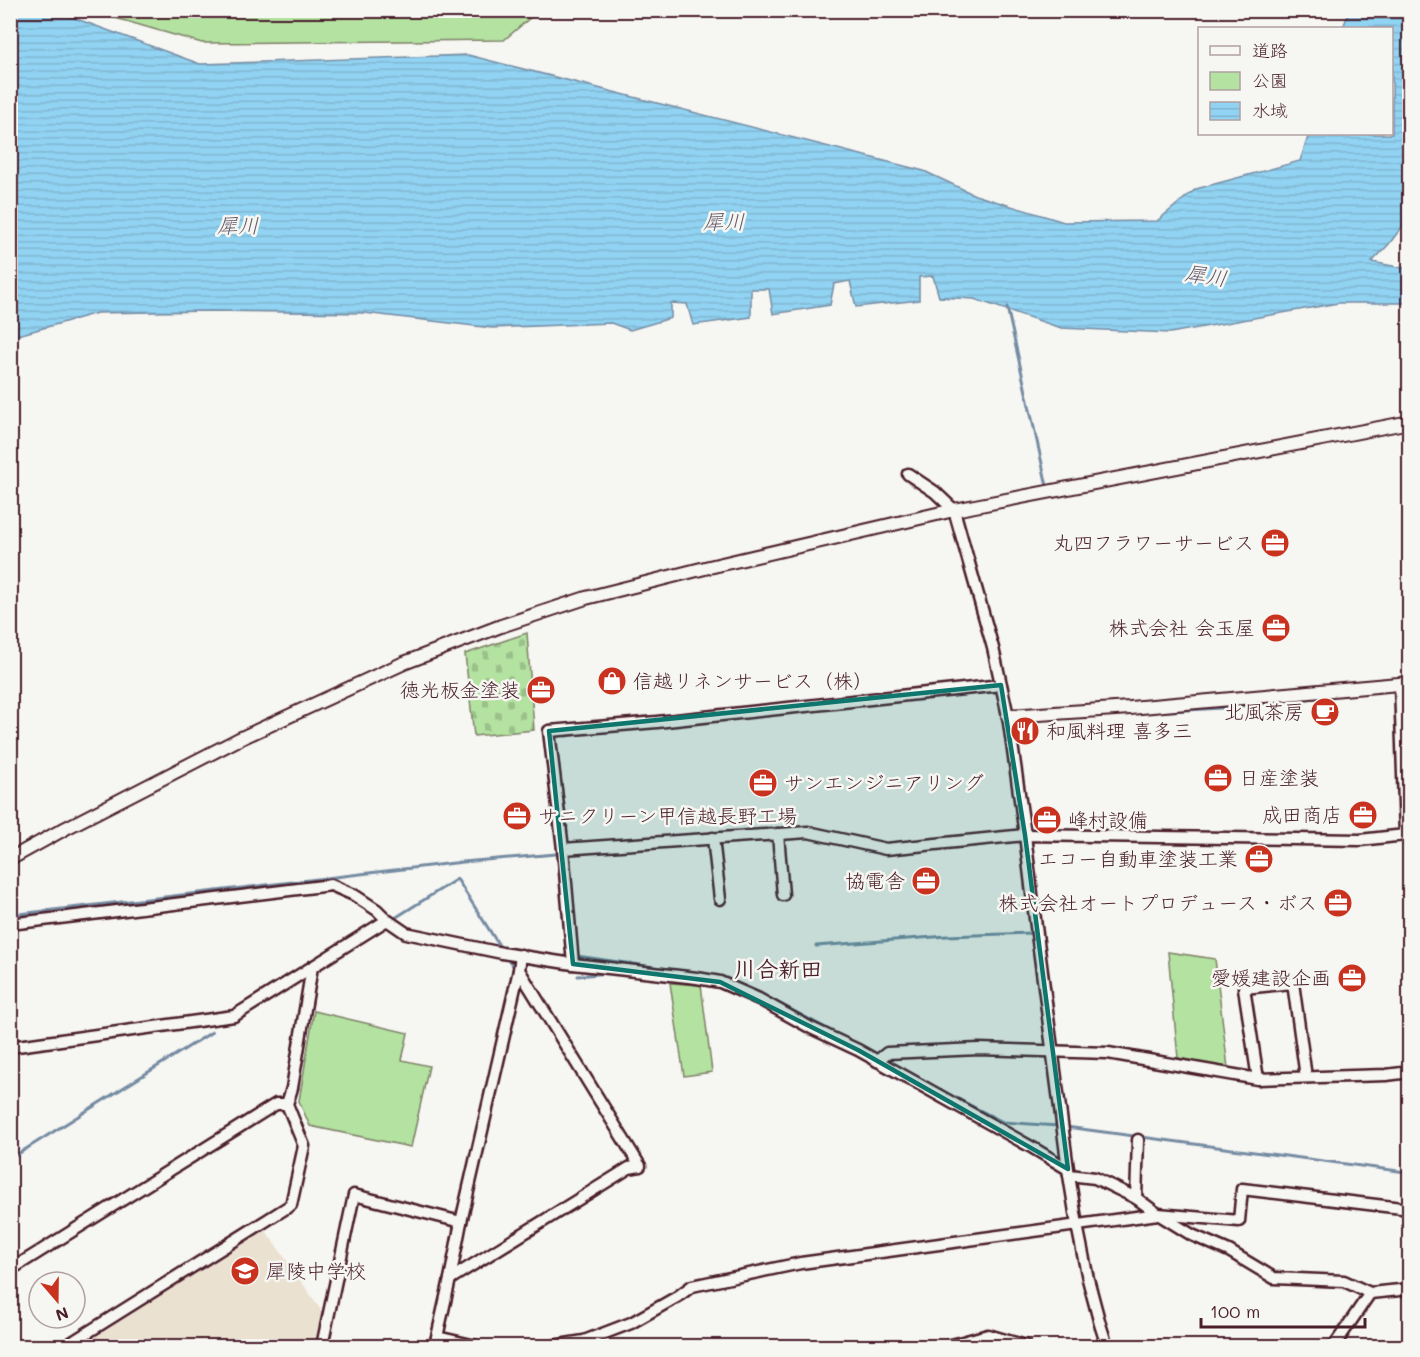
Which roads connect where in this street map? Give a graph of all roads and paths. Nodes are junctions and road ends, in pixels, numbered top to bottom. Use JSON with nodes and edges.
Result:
{"nodes":[{"id":1,"x":1410,"y":422,"type":"edge"},
{"id":2,"x":908,"y":474,"type":"dead end"},
{"id":3,"x":954,"y":510,"type":"junction"},
{"id":4,"x":1405,"y":683,"type":"edge"},
{"id":5,"x":1001,"y":685,"type":"junction"},
{"id":6,"x":1008,"y":716,"type":"junction"},
{"id":7,"x":778,"y":834,"type":"junction"},
{"id":8,"x":1026,"y":835,"type":"junction"},
{"id":9,"x":713,"y":838,"type":"junction"},
{"id":10,"x":1407,"y":839,"type":"edge"},
{"id":11,"x":563,"y":849,"type":"junction"},
{"id":12,"x":10,"y":859,"type":"edge"},
{"id":13,"x":719,"y":895,"type":"dead end"},
{"id":14,"x":783,"y":895,"type":"dead end"},
{"id":15,"x":387,"y":920,"type":"junction"},
{"id":16,"x":10,"y":924,"type":"edge"},
{"id":17,"x":521,"y":955,"type":"junction"},
{"id":18,"x":573,"y":964,"type":"junction"},
{"id":19,"x":312,"y":966,"type":"junction"},
{"id":20,"x":519,"y":970,"type":"junction"},
{"id":21,"x":10,"y":1047,"type":"edge"},
{"id":22,"x":1052,"y":1052,"type":"junction"},
{"id":23,"x":877,"y":1061,"type":"junction"},
{"id":24,"x":1410,"y":1072,"type":"edge"},
{"id":25,"x":1306,"y":1077,"type":"junction"},
{"id":26,"x":1258,"y":1079,"type":"junction"},
{"id":27,"x":287,"y":1104,"type":"junction"},
{"id":28,"x":1138,"y":1140,"type":"dead end"},
{"id":29,"x":1068,"y":1172,"type":"junction"},
{"id":30,"x":1136,"y":1198,"type":"junction"},
{"id":31,"x":1410,"y":1209,"type":"edge"},
{"id":32,"x":1158,"y":1214,"type":"junction"},
{"id":33,"x":461,"y":1222,"type":"junction"},
{"id":34,"x":1077,"y":1225,"type":"junction"},
{"id":35,"x":10,"y":1270,"type":"edge"},
{"id":36,"x":450,"y":1279,"type":"junction"},
{"id":37,"x":1410,"y":1289,"type":"edge"},
{"id":38,"x":1370,"y":1293,"type":"junction"},
{"id":39,"x":436,"y":1342,"type":"edge"},
{"id":40,"x":66,"y":1347,"type":"edge"},
{"id":41,"x":322,"y":1347,"type":"edge"},
{"id":42,"x":476,"y":1347,"type":"edge"},
{"id":43,"x":553,"y":1347,"type":"edge"},
{"id":44,"x":948,"y":1347,"type":"edge"},
{"id":45,"x":1026,"y":1347,"type":"edge"},
{"id":46,"x":1107,"y":1347,"type":"edge"},
{"id":47,"x":1334,"y":1347,"type":"edge"}],
"edges":[{"from":1,"to":3,"type":"street"},
{"from":2,"to":3,"type":"street"},
{"from":3,"to":5,"type":"street"},
{"from":3,"to":12,"type":"street"},
{"from":4,"to":6,"type":"street"},
{"from":4,"to":10,"type":"street"},
{"from":5,"to":6,"type":"street"},
{"from":5,"to":11,"type":"street"},
{"from":6,"to":8,"type":"street"},
{"from":7,"to":8,"type":"street"},
{"from":7,"to":9,"type":"street"},
{"from":7,"to":14,"type":"street"},
{"from":8,"to":10,"type":"street"},
{"from":8,"to":22,"type":"street"},
{"from":9,"to":11,"type":"street"},
{"from":9,"to":13,"type":"street"},
{"from":11,"to":18,"type":"street"},
{"from":15,"to":16,"type":"street"},
{"from":15,"to":17,"type":"street"},
{"from":15,"to":19,"type":"street"},
{"from":17,"to":18,"type":"street"},
{"from":17,"to":20,"type":"street"},
{"from":18,"to":23,"type":"street"},
{"from":19,"to":21,"type":"street"},
{"from":19,"to":27,"type":"street"},
{"from":20,"to":33,"type":"street"},
{"from":20,"to":36,"type":"street"},
{"from":22,"to":23,"type":"street"},
{"from":22,"to":26,"type":"street"},
{"from":22,"to":29,"type":"street"},
{"from":23,"to":29,"type":"street"},
{"from":24,"to":25,"type":"street"},
{"from":25,"to":26,"type":"street"},
{"from":25,"to":26,"type":"street"},
{"from":27,"to":35,"type":"street"},
{"from":27,"to":40,"type":"street"},
{"from":28,"to":30,"type":"street"},
{"from":29,"to":30,"type":"street"},
{"from":29,"to":34,"type":"street"},
{"from":30,"to":32,"type":"street"},
{"from":31,"to":32,"type":"street"},
{"from":32,"to":34,"type":"street"},
{"from":32,"to":38,"type":"street"},
{"from":33,"to":36,"type":"street"},
{"from":33,"to":41,"type":"street"},
{"from":34,"to":43,"type":"street"},
{"from":34,"to":46,"type":"street"},
{"from":36,"to":39,"type":"street"},
{"from":37,"to":38,"type":"street"},
{"from":38,"to":47,"type":"street"},
{"from":39,"to":42,"type":"street"},
{"from":44,"to":45,"type":"street"}]}
